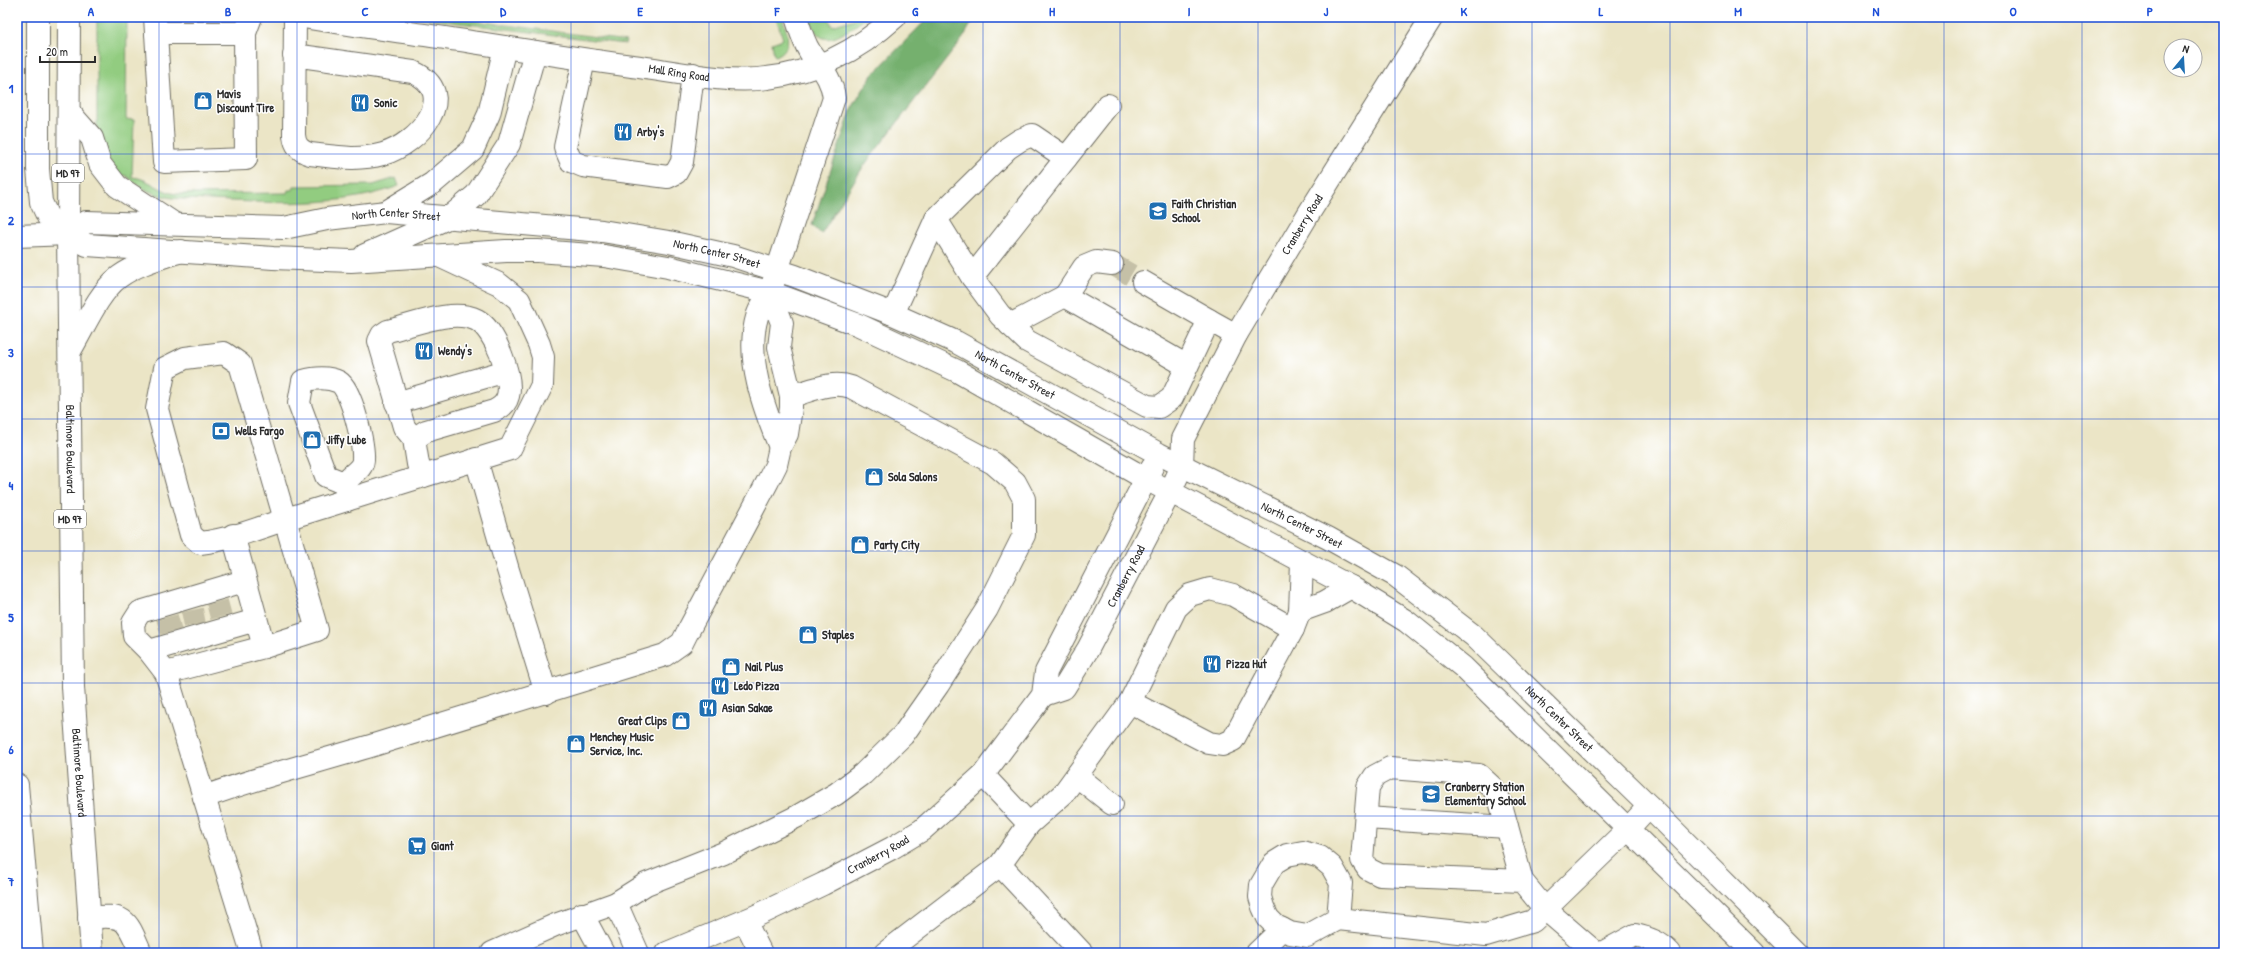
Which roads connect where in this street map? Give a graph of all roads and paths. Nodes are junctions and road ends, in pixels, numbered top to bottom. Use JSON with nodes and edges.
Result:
{"nodes":[{"id":1,"x":38,"y":17,"type":"edge"},
{"id":2,"x":69,"y":17,"type":"edge"},
{"id":3,"x":295,"y":17,"type":"edge"},
{"id":4,"x":304,"y":17,"type":"edge"},
{"id":5,"x":796,"y":17,"type":"edge"},
{"id":6,"x":895,"y":17,"type":"edge"},
{"id":7,"x":1432,"y":17,"type":"edge"},
{"id":8,"x":356,"y":21,"type":"edge"},
{"id":9,"x":156,"y":25,"type":"edge"},
{"id":10,"x":248,"y":25,"type":"edge"},
{"id":11,"x":505,"y":47,"type":"junction"},
{"id":12,"x":535,"y":52,"type":"junction"},
{"id":13,"x":294,"y":55,"type":"junction"},
{"id":14,"x":584,"y":60,"type":"junction"},
{"id":15,"x":821,"y":65,"type":"junction"},
{"id":16,"x":693,"y":74,"type":"junction"},
{"id":17,"x":1108,"y":105,"type":"dead end"},
{"id":18,"x":69,"y":112,"type":"junction"},
{"id":19,"x":1066,"y":158,"type":"junction"},
{"id":20,"x":386,"y":212,"type":"junction"},
{"id":21,"x":450,"y":217,"type":"junction"},
{"id":22,"x":936,"y":220,"type":"junction"},
{"id":23,"x":173,"y":223,"type":"junction"},
{"id":24,"x":68,"y":234,"type":"junction"},
{"id":25,"x":17,"y":236,"type":"edge"},
{"id":26,"x":181,"y":251,"type":"junction"},
{"id":27,"x":436,"y":255,"type":"junction"},
{"id":28,"x":351,"y":261,"type":"junction"},
{"id":29,"x":1112,"y":264,"type":"tunnel mouth"},
{"id":30,"x":777,"y":270,"type":"junction"},
{"id":31,"x":972,"y":277,"type":"junction"},
{"id":32,"x":1143,"y":282,"type":"tunnel mouth"},
{"id":33,"x":770,"y":292,"type":"junction"},
{"id":34,"x":1065,"y":296,"type":"junction"},
{"id":35,"x":894,"y":314,"type":"junction"},
{"id":36,"x":1209,"y":320,"type":"junction"},
{"id":37,"x":1010,"y":325,"type":"junction"},
{"id":38,"x":1236,"y":335,"type":"junction"},
{"id":39,"x":70,"y":350,"type":"junction"},
{"id":40,"x":1186,"y":366,"type":"junction"},
{"id":41,"x":506,"y":371,"type":"junction"},
{"id":42,"x":791,"y":396,"type":"junction"},
{"id":43,"x":396,"y":404,"type":"junction"},
{"id":44,"x":414,"y":439,"type":"junction"},
{"id":45,"x":1183,"y":439,"type":"junction"},
{"id":46,"x":780,"y":447,"type":"junction"},
{"id":47,"x":1159,"y":454,"type":"junction"},
{"id":48,"x":476,"y":459,"type":"junction"},
{"id":49,"x":1182,"y":466,"type":"junction"},
{"id":50,"x":423,"y":476,"type":"junction"},
{"id":51,"x":1146,"y":479,"type":"junction"},
{"id":52,"x":1170,"y":492,"type":"junction"},
{"id":53,"x":284,"y":519,"type":"junction"},
{"id":54,"x":232,"y":535,"type":"junction"},
{"id":55,"x":1302,"y":563,"type":"junction"},
{"id":56,"x":244,"y":582,"type":"junction"},
{"id":57,"x":1351,"y":587,"type":"junction"},
{"id":58,"x":219,"y":610,"type":"junction"},
{"id":59,"x":194,"y":617,"type":"junction"},
{"id":60,"x":256,"y":620,"type":"junction"},
{"id":61,"x":1296,"y":620,"type":"junction"},
{"id":62,"x":169,"y":624,"type":"junction"},
{"id":63,"x":264,"y":647,"type":"junction"},
{"id":64,"x":149,"y":651,"type":"junction"},
{"id":65,"x":166,"y":673,"type":"junction"},
{"id":66,"x":546,"y":693,"type":"junction"},
{"id":67,"x":1043,"y":694,"type":"junction"},
{"id":68,"x":1130,"y":702,"type":"junction"},
{"id":69,"x":983,"y":775,"type":"junction"},
{"id":70,"x":1077,"y":776,"type":"junction"},
{"id":71,"x":17,"y":785,"type":"edge"},
{"id":72,"x":204,"y":797,"type":"junction"},
{"id":73,"x":1112,"y":804,"type":"dead end"},
{"id":74,"x":1649,"y":806,"type":"junction"},
{"id":75,"x":1366,"y":818,"type":"junction"},
{"id":76,"x":1029,"y":824,"type":"junction"},
{"id":77,"x":1507,"y":827,"type":"junction"},
{"id":78,"x":1628,"y":829,"type":"junction"},
{"id":79,"x":1000,"y":865,"type":"junction"},
{"id":80,"x":1522,"y":880,"type":"junction"},
{"id":81,"x":616,"y":903,"type":"junction"},
{"id":82,"x":1545,"y":909,"type":"junction"},
{"id":83,"x":582,"y":914,"type":"junction"},
{"id":84,"x":89,"y":918,"type":"junction"},
{"id":85,"x":1338,"y":919,"type":"junction"},
{"id":86,"x":745,"y":921,"type":"junction"},
{"id":87,"x":1282,"y":929,"type":"junction"},
{"id":88,"x":32,"y":953,"type":"edge"},
{"id":89,"x":92,"y":953,"type":"edge"},
{"id":90,"x":142,"y":953,"type":"edge"},
{"id":91,"x":252,"y":953,"type":"edge"},
{"id":92,"x":492,"y":953,"type":"edge"},
{"id":93,"x":603,"y":953,"type":"edge"},
{"id":94,"x":638,"y":953,"type":"edge"},
{"id":95,"x":667,"y":953,"type":"edge"},
{"id":96,"x":761,"y":953,"type":"edge"},
{"id":97,"x":885,"y":953,"type":"edge"},
{"id":98,"x":1082,"y":953,"type":"edge"},
{"id":99,"x":1257,"y":953,"type":"edge"},
{"id":100,"x":1596,"y":953,"type":"edge"},
{"id":101,"x":1602,"y":953,"type":"edge"},
{"id":102,"x":1670,"y":953,"type":"edge"},
{"id":103,"x":1754,"y":953,"type":"edge"},
{"id":104,"x":1796,"y":953,"type":"edge"}],
"edges":[{"from":1,"to":24,"type":"main road"},
{"from":2,"to":18,"type":"main road","name":"Baltimore Boulevard","number":"MD 97"},
{"from":3,"to":13,"type":"main road"},
{"from":4,"to":8,"type":"main road","name":"Mall Ring Road"},
{"from":5,"to":15,"type":"main road"},
{"from":6,"to":15,"type":"main road","name":"Mall Ring Road"},
{"from":7,"to":38,"type":"main road","name":"Cranberry Road"},
{"from":8,"to":11,"type":"main road","name":"Mall Ring Road"},
{"from":9,"to":10,"type":"main road"},
{"from":9,"to":10,"type":"main road"},
{"from":11,"to":12,"type":"main road","name":"Mall Ring Road"},
{"from":11,"to":20,"type":"main road"},
{"from":12,"to":14,"type":"main road","name":"Mall Ring Road"},
{"from":12,"to":21,"type":"main road"},
{"from":13,"to":13,"type":"main road"},
{"from":14,"to":16,"type":"main road","name":"Mall Ring Road"},
{"from":14,"to":16,"type":"main road"},
{"from":15,"to":16,"type":"main road","name":"Mall Ring Road"},
{"from":15,"to":30,"type":"main road"},
{"from":17,"to":19,"type":"main road"},
{"from":18,"to":23,"type":"main road"},
{"from":18,"to":24,"type":"main road","name":"Baltimore Boulevard","number":"MD 97"},
{"from":19,"to":22,"type":"main road"},
{"from":19,"to":31,"type":"main road"},
{"from":20,"to":21,"type":"main road","name":"North Center Street"},
{"from":20,"to":23,"type":"main road","name":"North Center Street"},
{"from":21,"to":28,"type":"main road"},
{"from":21,"to":30,"type":"main road","name":"North Center Street"},
{"from":22,"to":31,"type":"main road"},
{"from":22,"to":35,"type":"main road"},
{"from":23,"to":24,"type":"main road","name":"North Center Street"},
{"from":24,"to":25,"type":"main road"},
{"from":24,"to":26,"type":"main road","name":"North Center Street"},
{"from":24,"to":39,"type":"main road","name":"Baltimore Boulevard","number":"MD 97"},
{"from":26,"to":28,"type":"main road","name":"North Center Street"},
{"from":26,"to":39,"type":"main road"},
{"from":27,"to":28,"type":"main road","name":"North Center Street"},
{"from":27,"to":33,"type":"main road","name":"North Center Street"},
{"from":27,"to":48,"type":"main road"},
{"from":29,"to":34,"type":"main road"},
{"from":30,"to":33,"type":"main road"},
{"from":30,"to":35,"type":"main road","name":"North Center Street"},
{"from":31,"to":37,"type":"main road"},
{"from":32,"to":36,"type":"main road"},
{"from":33,"to":42,"type":"main road"},
{"from":33,"to":46,"type":"main road"},
{"from":33,"to":51,"type":"main road","name":"North Center Street"},
{"from":34,"to":37,"type":"main road"},
{"from":34,"to":40,"type":"main road"},
{"from":35,"to":47,"type":"main road","name":"North Center Street"},
{"from":36,"to":38,"type":"main road"},
{"from":36,"to":40,"type":"main road"},
{"from":37,"to":40,"type":"main road"},
{"from":38,"to":45,"type":"main road","name":"Cranberry Road"},
{"from":39,"to":84,"type":"main road","name":"Baltimore Boulevard","number":"MD 97"},
{"from":41,"to":43,"type":"main road"},
{"from":41,"to":43,"type":"main road"},
{"from":41,"to":44,"type":"main road"},
{"from":42,"to":46,"type":"main road"},
{"from":42,"to":81,"type":"main road"},
{"from":43,"to":44,"type":"main road"},
{"from":44,"to":50,"type":"main road"},
{"from":45,"to":47,"type":"main road"},
{"from":45,"to":49,"type":"main road","name":"Cranberry Road"},
{"from":46,"to":66,"type":"main road"},
{"from":47,"to":49,"type":"main road","name":"North Center Street"},
{"from":47,"to":51,"type":"main road","name":"Cranberry Road"},
{"from":48,"to":50,"type":"main road"},
{"from":48,"to":66,"type":"main road"},
{"from":49,"to":52,"type":"main road","name":"Cranberry Road"},
{"from":49,"to":74,"type":"main road","name":"North Center Street"},
{"from":50,"to":53,"type":"main road"},
{"from":51,"to":52,"type":"main road","name":"North Center Street"},
{"from":51,"to":67,"type":"main road","name":"Cranberry Road"},
{"from":52,"to":55,"type":"main road","name":"North Center Street"},
{"from":52,"to":67,"type":"main road","name":"Cranberry Road"},
{"from":53,"to":54,"type":"main road"},
{"from":53,"to":54,"type":"main road"},
{"from":53,"to":63,"type":"main road"},
{"from":54,"to":56,"type":"main road"},
{"from":55,"to":57,"type":"main road","name":"North Center Street"},
{"from":55,"to":61,"type":"main road"},
{"from":56,"to":58,"type":"main road"},
{"from":56,"to":60,"type":"main road"},
{"from":57,"to":61,"type":"main road"},
{"from":57,"to":78,"type":"main road","name":"North Center Street"},
{"from":58,"to":59,"type":"main road"},
{"from":58,"to":59,"type":"main road"},
{"from":58,"to":60,"type":"main road"},
{"from":59,"to":62,"type":"main road"},
{"from":59,"to":62,"type":"main road"},
{"from":60,"to":63,"type":"main road"},
{"from":61,"to":68,"type":"main road"},
{"from":61,"to":68,"type":"main road"},
{"from":62,"to":64,"type":"main road"},
{"from":62,"to":64,"type":"main road"},
{"from":63,"to":65,"type":"main road"},
{"from":64,"to":65,"type":"main road"},
{"from":65,"to":72,"type":"main road"},
{"from":66,"to":72,"type":"main road"},
{"from":67,"to":69,"type":"main road","name":"Cranberry Road"},
{"from":68,"to":70,"type":"main road"},
{"from":69,"to":76,"type":"main road"},
{"from":69,"to":86,"type":"main road","name":"Cranberry Road"},
{"from":70,"to":73,"type":"main road"},
{"from":70,"to":76,"type":"main road"},
{"from":71,"to":88,"type":"main road"},
{"from":72,"to":91,"type":"main road"},
{"from":74,"to":78,"type":"main road"},
{"from":74,"to":104,"type":"main road","name":"North Center Street"},
{"from":75,"to":77,"type":"main road"},
{"from":75,"to":77,"type":"main road"},
{"from":75,"to":80,"type":"main road"},
{"from":76,"to":79,"type":"main road"},
{"from":77,"to":80,"type":"main road"},
{"from":78,"to":82,"type":"main road"},
{"from":78,"to":103,"type":"main road","name":"North Center Street"},
{"from":79,"to":97,"type":"main road"},
{"from":79,"to":98,"type":"main road"},
{"from":80,"to":82,"type":"main road"},
{"from":81,"to":83,"type":"main road"},
{"from":81,"to":94,"type":"main road"},
{"from":82,"to":85,"type":"main road"},
{"from":82,"to":100,"type":"main road"},
{"from":83,"to":92,"type":"main road"},
{"from":83,"to":93,"type":"main road"},
{"from":84,"to":89,"type":"main road","name":"Baltimore Boulevard","number":"MD 97"},
{"from":84,"to":90,"type":"main road"},
{"from":85,"to":87,"type":"main road"},
{"from":85,"to":87,"type":"main road"},
{"from":86,"to":95,"type":"main road","name":"Cranberry Road"},
{"from":86,"to":96,"type":"main road"},
{"from":87,"to":99,"type":"main road"},
{"from":101,"to":102,"type":"main road"}]}
